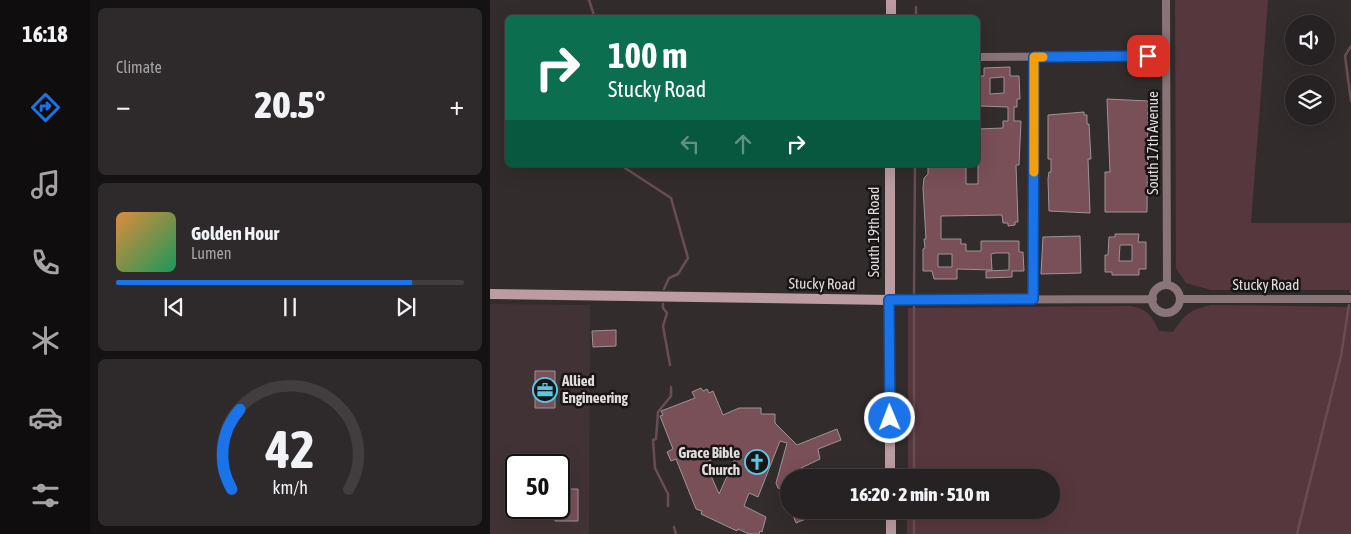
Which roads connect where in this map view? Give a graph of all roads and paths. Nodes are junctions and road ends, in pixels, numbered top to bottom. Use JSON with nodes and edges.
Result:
{"nodes":[{"id":1,"x":891,"y":0,"type":"edge"},
{"id":2,"x":1166,"y":0,"type":"edge"},
{"id":3,"x":891,"y":15,"type":"edge"},
{"id":4,"x":1166,"y":56,"type":"junction"},
{"id":5,"x":980,"y":57,"type":"edge"},
{"id":6,"x":1034,"y":57,"type":"junction"},
{"id":7,"x":890,"y":167,"type":"edge"},
{"id":8,"x":1166,"y":286,"type":"junction"},
{"id":9,"x":490,"y":294,"type":"edge"},
{"id":10,"x":1033,"y":299,"type":"junction"},
{"id":11,"x":1153,"y":299,"type":"junction"},
{"id":12,"x":1351,"y":299,"type":"edge"},
{"id":13,"x":889,"y":300,"type":"junction"},
{"id":14,"x":1180,"y":300,"type":"junction"},
{"id":15,"x":890,"y":469,"type":"edge"},
{"id":16,"x":890,"y":519,"type":"edge"},
{"id":17,"x":891,"y":534,"type":"edge"}],
"edges":[{"from":1,"to":3,"type":"street"},
{"from":2,"to":4,"type":"street","name":"South 17th Avenue"},
{"from":4,"to":6,"type":"street"},
{"from":4,"to":8,"type":"street","name":"South 17th Avenue"},
{"from":5,"to":6,"type":"street"},
{"from":6,"to":10,"type":"street"},
{"from":7,"to":13,"type":"street","name":"South 19th Road"},
{"from":8,"to":11,"type":"street"},
{"from":8,"to":14,"type":"street"},
{"from":9,"to":13,"type":"street","name":"Stucky Road"},
{"from":10,"to":11,"type":"street","name":"Stucky Road"},
{"from":10,"to":13,"type":"street","name":"Stucky Road"},
{"from":11,"to":14,"type":"street"},
{"from":12,"to":14,"type":"street","name":"Stucky Road"},
{"from":13,"to":15,"type":"street","name":"South 19th Road"},
{"from":16,"to":17,"type":"street"}]}
